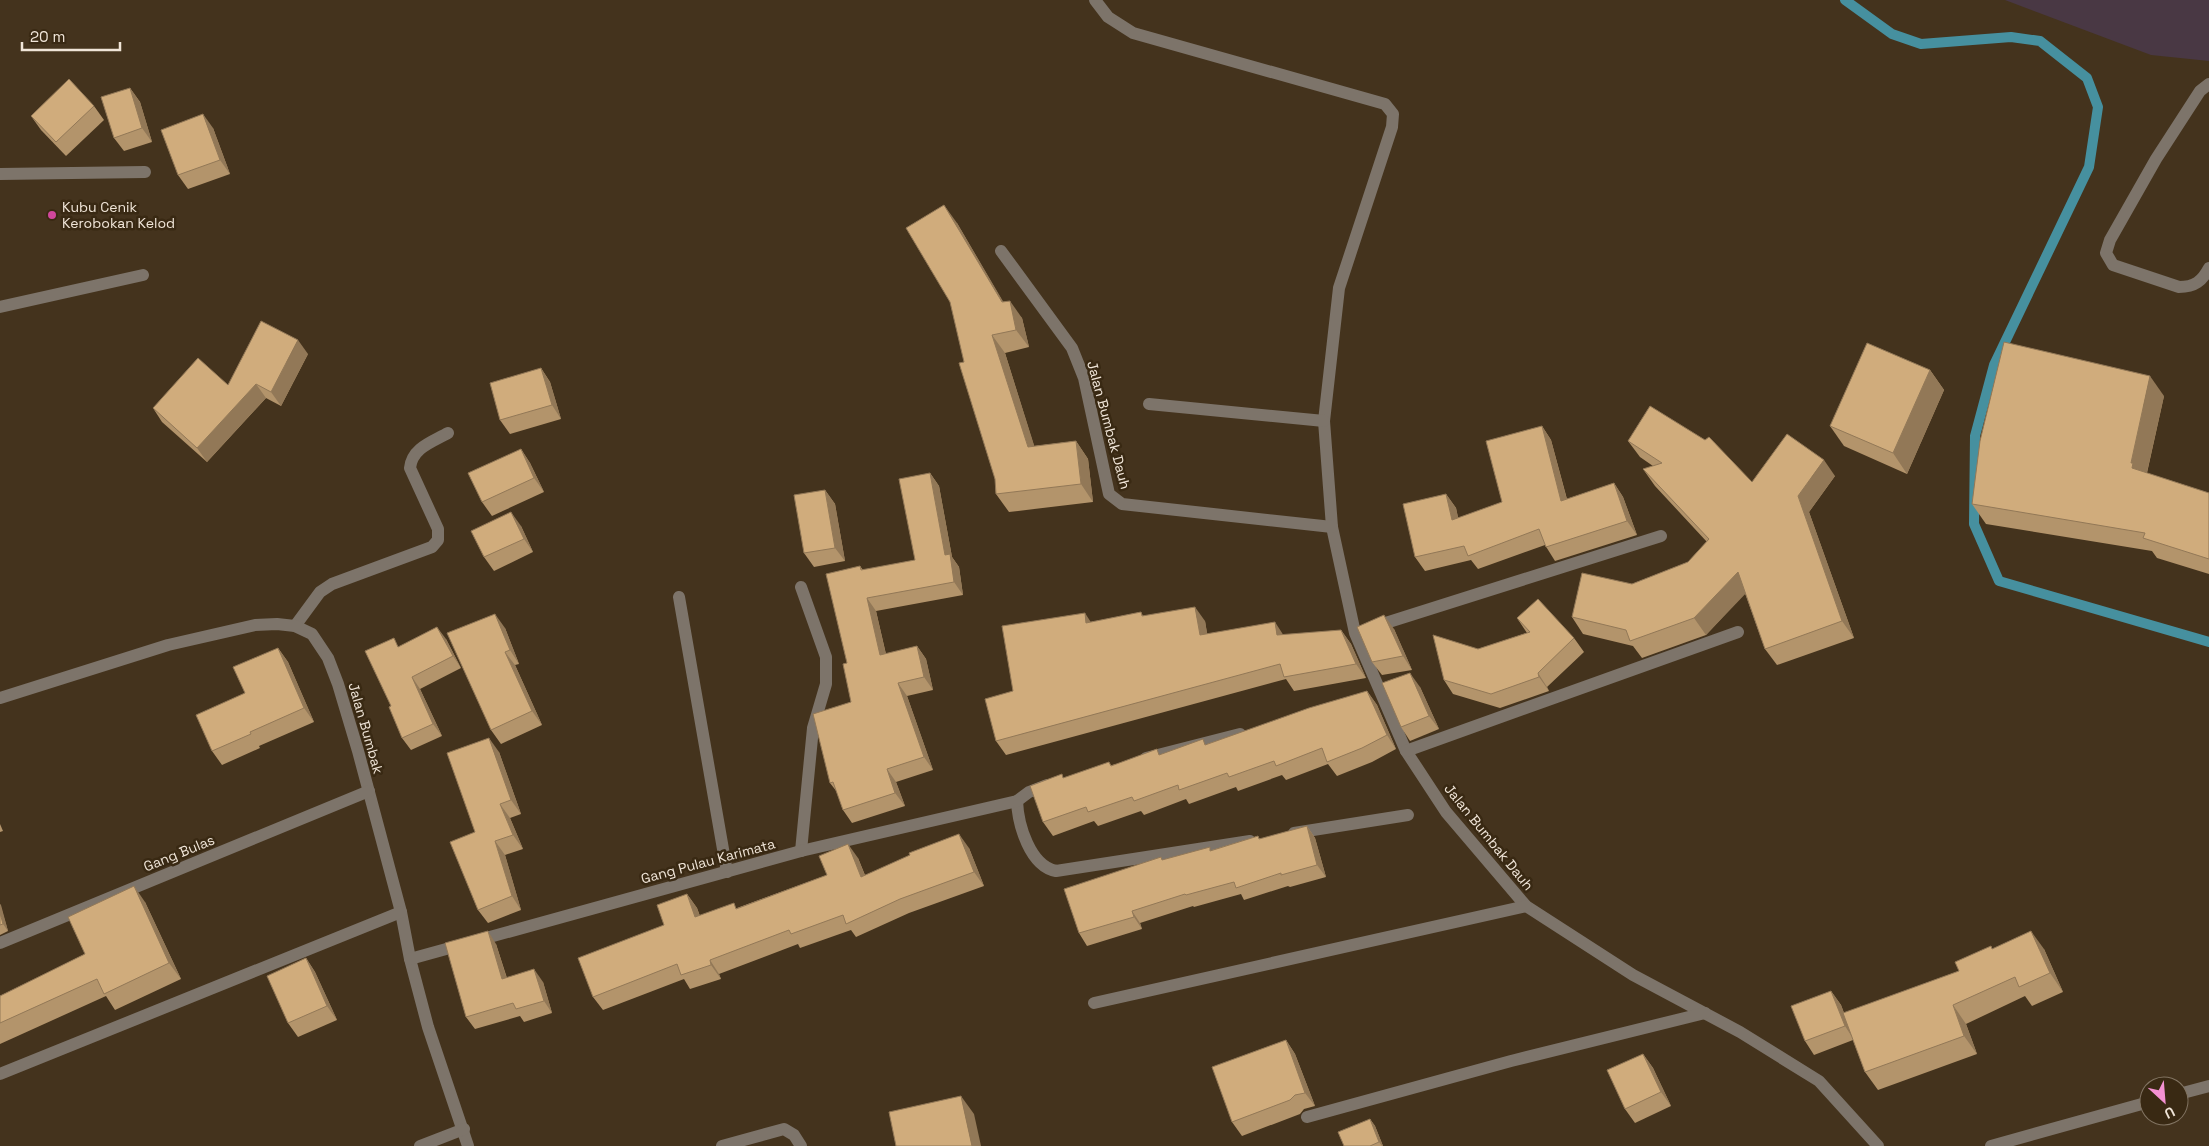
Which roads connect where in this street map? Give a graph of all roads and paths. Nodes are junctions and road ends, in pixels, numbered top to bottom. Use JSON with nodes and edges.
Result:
{"nodes":[{"id":1,"x":1096,"y":0,"type":"edge"},
{"id":2,"x":2209,"y":84,"type":"edge"},
{"id":3,"x":145,"y":172,"type":"dead end"},
{"id":4,"x":0,"y":174,"type":"edge"},
{"id":5,"x":1001,"y":251,"type":"dead end"},
{"id":6,"x":2209,"y":268,"type":"edge"},
{"id":7,"x":143,"y":275,"type":"dead end"},
{"id":8,"x":0,"y":307,"type":"edge"},
{"id":9,"x":1150,"y":404,"type":"dead end"},
{"id":10,"x":1324,"y":421,"type":"junction"},
{"id":11,"x":448,"y":432,"type":"dead end"},
{"id":12,"x":1332,"y":527,"type":"junction"},
{"id":13,"x":1661,"y":536,"type":"dead end"},
{"id":14,"x":801,"y":587,"type":"dead end"},
{"id":15,"x":679,"y":597,"type":"dead end"},
{"id":16,"x":296,"y":626,"type":"junction"},
{"id":17,"x":1738,"y":632,"type":"dead end"},
{"id":18,"x":1355,"y":633,"type":"junction"},
{"id":19,"x":0,"y":698,"type":"edge"},
{"id":20,"x":1251,"y":731,"type":"edge"},
{"id":21,"x":1406,"y":750,"type":"junction"},
{"id":22,"x":1137,"y":760,"type":"edge"},
{"id":23,"x":1061,"y":780,"type":"edge"},
{"id":24,"x":368,"y":791,"type":"junction"},
{"id":25,"x":1017,"y":801,"type":"junction"},
{"id":26,"x":1408,"y":815,"type":"dead end"},
{"id":27,"x":1282,"y":836,"type":"edge"},
{"id":28,"x":1262,"y":839,"type":"edge"},
{"id":29,"x":802,"y":851,"type":"junction"},
{"id":30,"x":727,"y":872,"type":"junction"},
{"id":31,"x":1526,"y":906,"type":"junction"},
{"id":32,"x":401,"y":912,"type":"junction"},
{"id":33,"x":0,"y":943,"type":"edge"},
{"id":34,"x":410,"y":960,"type":"junction"},
{"id":35,"x":1094,"y":1003,"type":"dead end"},
{"id":36,"x":1705,"y":1013,"type":"junction"},
{"id":37,"x":0,"y":1074,"type":"edge"},
{"id":38,"x":2209,"y":1086,"type":"edge"},
{"id":39,"x":2189,"y":1091,"type":"edge"},
{"id":40,"x":2139,"y":1105,"type":"edge"},
{"id":41,"x":1307,"y":1116,"type":"dead end"},
{"id":42,"x":464,"y":1129,"type":"junction"},
{"id":43,"x":420,"y":1146,"type":"edge"},
{"id":44,"x":468,"y":1146,"type":"edge"},
{"id":45,"x":722,"y":1146,"type":"edge"},
{"id":46,"x":801,"y":1146,"type":"edge"},
{"id":47,"x":1878,"y":1146,"type":"edge"},
{"id":48,"x":1991,"y":1146,"type":"edge"}],
"edges":[{"from":1,"to":10,"type":"street","name":"Jalan Bumbak Dauh"},
{"from":2,"to":6,"type":"street"},
{"from":3,"to":4,"type":"street"},
{"from":5,"to":12,"type":"street","name":"Jalan Bumbak Dauh"},
{"from":7,"to":8,"type":"street"},
{"from":9,"to":10,"type":"street"},
{"from":10,"to":12,"type":"street","name":"Jalan Bumbak Dauh"},
{"from":11,"to":16,"type":"street"},
{"from":12,"to":18,"type":"street","name":"Jalan Bumbak Dauh"},
{"from":13,"to":18,"type":"street"},
{"from":14,"to":29,"type":"street"},
{"from":15,"to":30,"type":"street"},
{"from":16,"to":19,"type":"street"},
{"from":16,"to":24,"type":"street","name":"Jalan Bumbak"},
{"from":17,"to":21,"type":"street"},
{"from":18,"to":21,"type":"street","name":"Jalan Bumbak Dauh"},
{"from":20,"to":22,"type":"street"},
{"from":21,"to":31,"type":"street","name":"Jalan Bumbak Dauh"},
{"from":23,"to":25,"type":"street","name":"Gang Pulau Karimata"},
{"from":24,"to":32,"type":"street","name":"Jalan Bumbak"},
{"from":24,"to":33,"type":"street","name":"Gang Bulas"},
{"from":25,"to":28,"type":"street"},
{"from":25,"to":29,"type":"street","name":"Gang Pulau Karimata"},
{"from":26,"to":27,"type":"street"},
{"from":29,"to":30,"type":"street","name":"Gang Pulau Karimata"},
{"from":30,"to":34,"type":"street","name":"Gang Pulau Karimata"},
{"from":31,"to":35,"type":"street"},
{"from":31,"to":36,"type":"street","name":"Jalan Bumbak Dauh"},
{"from":32,"to":34,"type":"street","name":"Jalan Bumbak"},
{"from":32,"to":37,"type":"street"},
{"from":34,"to":42,"type":"street","name":"Jalan Bumbak"},
{"from":36,"to":41,"type":"street"},
{"from":36,"to":47,"type":"street","name":"Jalan Bumbak Dauh"},
{"from":38,"to":39,"type":"street"},
{"from":40,"to":48,"type":"street"},
{"from":42,"to":43,"type":"street"},
{"from":42,"to":44,"type":"street","name":"Jalan Bumbak"},
{"from":45,"to":46,"type":"street"}]}
